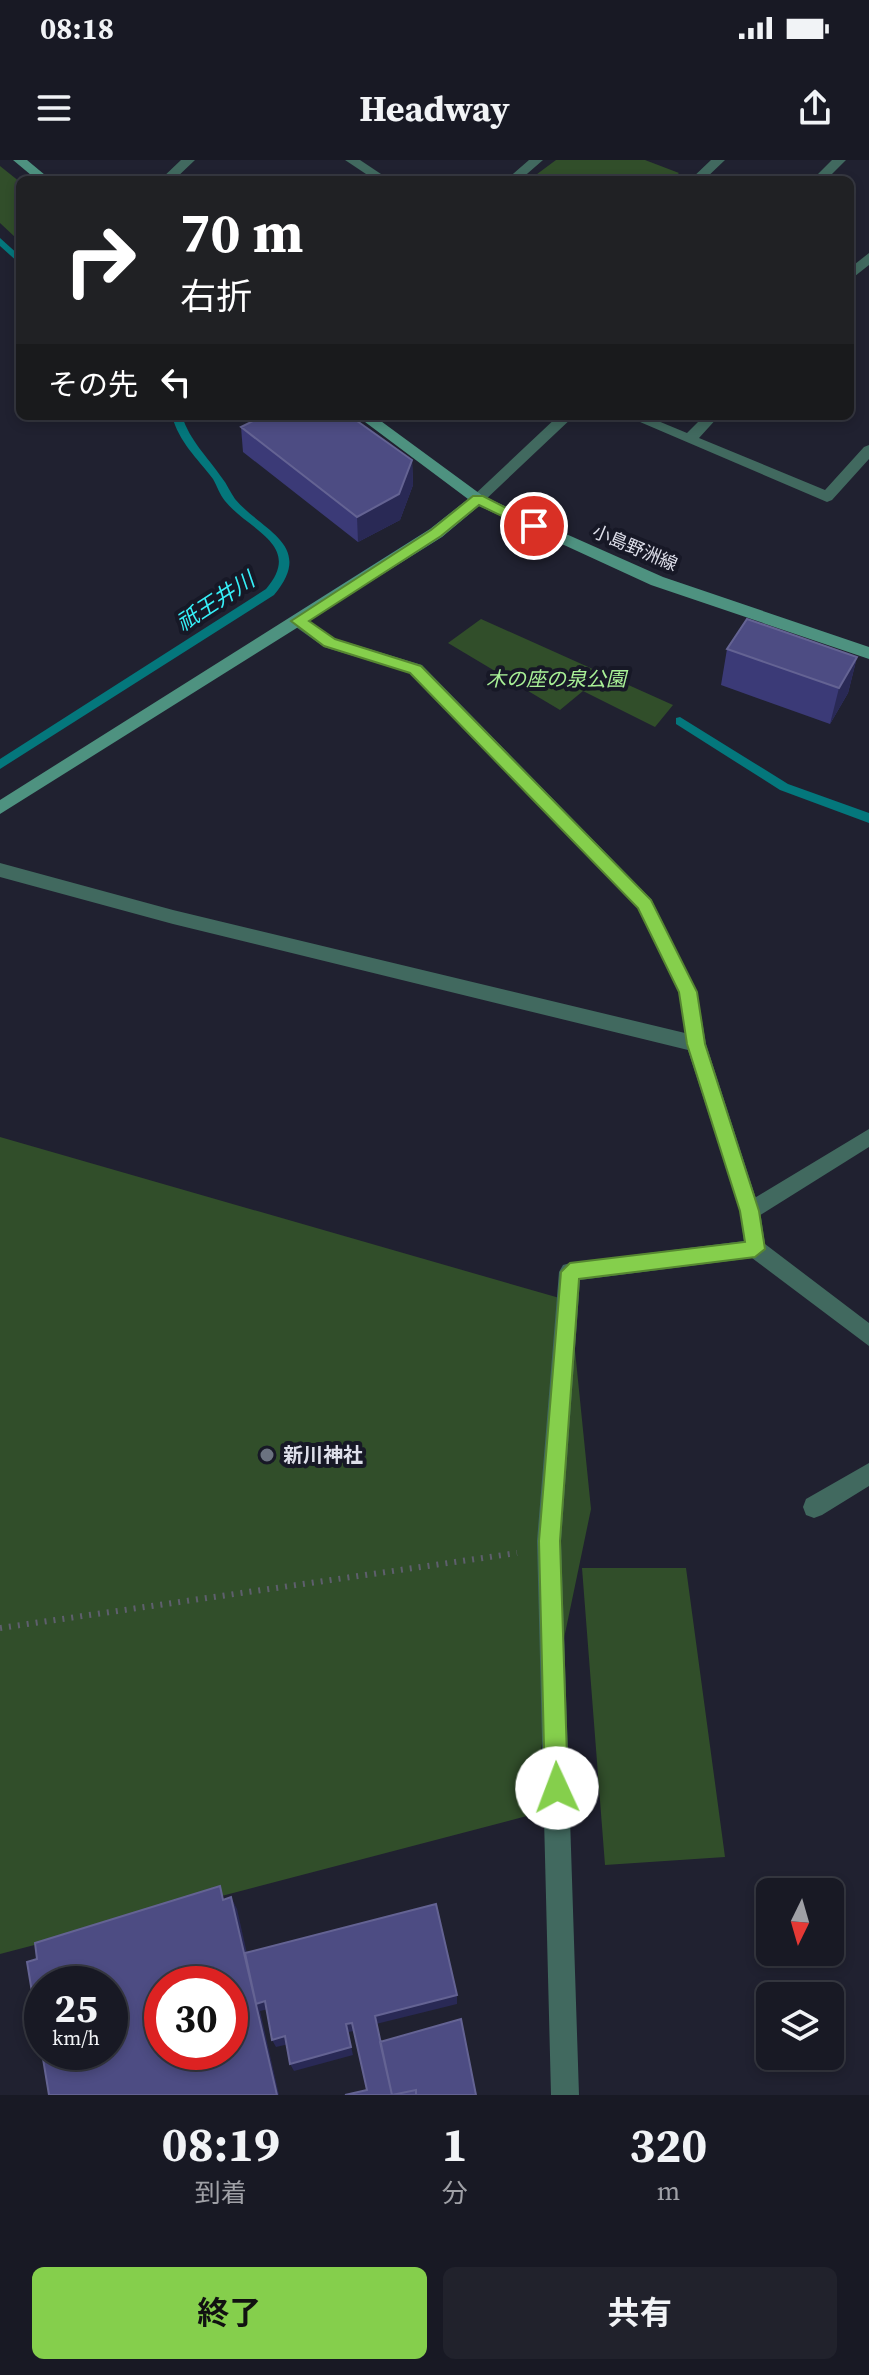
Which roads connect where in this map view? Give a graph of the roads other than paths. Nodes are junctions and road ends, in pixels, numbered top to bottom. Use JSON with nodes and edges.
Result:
{"nodes":[{"id":1,"x":19,"y":160,"type":"edge"},
{"id":2,"x":189,"y":160,"type":"edge"},
{"id":3,"x":537,"y":160,"type":"edge"},
{"id":4,"x":719,"y":160,"type":"edge"},
{"id":5,"x":840,"y":160,"type":"edge"},
{"id":6,"x":359,"y":162,"type":"edge"},
{"id":7,"x":40,"y":176,"type":"edge"},
{"id":8,"x":176,"y":176,"type":"edge"},
{"id":9,"x":378,"y":176,"type":"edge"},
{"id":10,"x":517,"y":176,"type":"edge"},
{"id":11,"x":701,"y":176,"type":"edge"},
{"id":12,"x":822,"y":176,"type":"edge"},
{"id":13,"x":869,"y":257,"type":"edge"},
{"id":14,"x":854,"y":272,"type":"edge"},
{"id":15,"x":369,"y":420,"type":"edge"},
{"id":16,"x":563,"y":420,"type":"edge"},
{"id":17,"x":643,"y":420,"type":"edge"},
{"id":18,"x":708,"y":420,"type":"edge"},
{"id":19,"x":689,"y":439,"type":"junction"},
{"id":20,"x":869,"y":450,"type":"edge"},
{"id":21,"x":478,"y":499,"type":"junction"},
{"id":22,"x":299,"y":621,"type":"junction"},
{"id":23,"x":869,"y":653,"type":"edge"},
{"id":24,"x":0,"y":808,"type":"edge"},
{"id":25,"x":0,"y":870,"type":"edge"},
{"id":26,"x":696,"y":1044,"type":"junction"},
{"id":27,"x":869,"y":1137,"type":"edge"},
{"id":28,"x":750,"y":1211,"type":"junction"},
{"id":29,"x":755,"y":1249,"type":"junction"},
{"id":30,"x":869,"y":1336,"type":"edge"},
{"id":31,"x":869,"y":1474,"type":"edge"},
{"id":32,"x":814,"y":1507,"type":"dead end"},
{"id":33,"x":565,"y":2095,"type":"edge"}],
"edges":[{"from":1,"to":7,"type":"main road"},
{"from":2,"to":8,"type":"street"},
{"from":3,"to":10,"type":"street"},
{"from":4,"to":11,"type":"street"},
{"from":5,"to":12,"type":"street"},
{"from":6,"to":9,"type":"street"},
{"from":13,"to":14,"type":"street"},
{"from":15,"to":21,"type":"main road","name":"小島野洲線"},
{"from":16,"to":21,"type":"street"},
{"from":17,"to":19,"type":"street"},
{"from":18,"to":19,"type":"street"},
{"from":19,"to":20,"type":"street"},
{"from":21,"to":22,"type":"main road"},
{"from":21,"to":23,"type":"main road","name":"小島野洲線"},
{"from":22,"to":24,"type":"main road"},
{"from":22,"to":26,"type":"street"},
{"from":25,"to":26,"type":"street"},
{"from":26,"to":28,"type":"street"},
{"from":27,"to":28,"type":"street"},
{"from":28,"to":29,"type":"street"},
{"from":29,"to":30,"type":"street"},
{"from":29,"to":33,"type":"street"},
{"from":31,"to":32,"type":"street"}]}
